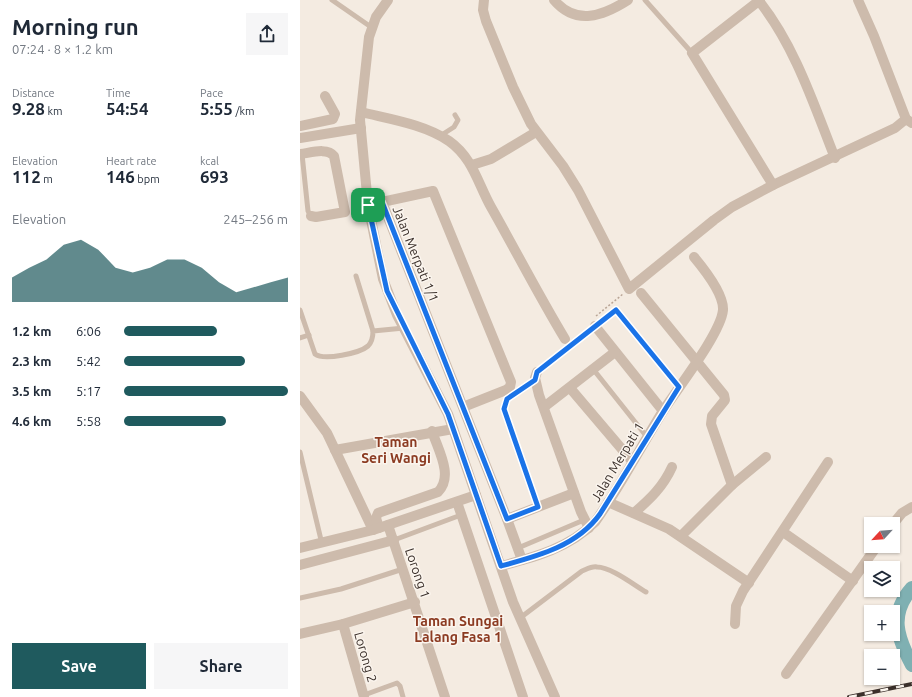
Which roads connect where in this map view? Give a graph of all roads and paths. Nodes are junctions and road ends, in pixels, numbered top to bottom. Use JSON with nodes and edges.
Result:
{"nodes":[{"id":1,"x":332,"y":0,"type":"edge"},
{"id":2,"x":388,"y":0,"type":"edge"},
{"id":3,"x":484,"y":0,"type":"edge"},
{"id":4,"x":554,"y":0,"type":"edge"},
{"id":5,"x":628,"y":0,"type":"edge"},
{"id":6,"x":645,"y":0,"type":"edge"},
{"id":7,"x":858,"y":0,"type":"edge"},
{"id":8,"x":759,"y":1,"type":"edge"},
{"id":9,"x":371,"y":27,"type":"junction"},
{"id":10,"x":692,"y":53,"type":"junction"},
{"id":11,"x":325,"y":96,"type":"dead end"},
{"id":12,"x":360,"y":112,"type":"junction"},
{"id":13,"x":455,"y":114,"type":"dead end"},
{"id":14,"x":909,"y":121,"type":"edge"},
{"id":15,"x":300,"y":126,"type":"edge"},
{"id":16,"x":361,"y":128,"type":"junction"},
{"id":17,"x":536,"y":132,"type":"junction"},
{"id":18,"x":440,"y":136,"type":"junction"},
{"id":19,"x":304,"y":138,"type":"edge"},
{"id":20,"x":305,"y":153,"type":"edge"},
{"id":21,"x":835,"y":158,"type":"junction"},
{"id":22,"x":472,"y":166,"type":"junction"},
{"id":23,"x":773,"y":185,"type":"junction"},
{"id":24,"x":382,"y":202,"type":"junction"},
{"id":25,"x":368,"y":205,"type":"junction"},
{"id":26,"x":311,"y":216,"type":"joint"},
{"id":27,"x":694,"y":257,"type":"dead end"},
{"id":28,"x":356,"y":276,"type":"dead end"},
{"id":29,"x":629,"y":289,"type":"junction"},
{"id":30,"x":641,"y":293,"type":"dead end"},
{"id":31,"x":300,"y":310,"type":"edge"},
{"id":32,"x":594,"y":323,"type":"junction"},
{"id":33,"x":404,"y":328,"type":"junction"},
{"id":34,"x":373,"y":331,"type":"junction"},
{"id":35,"x":309,"y":335,"type":"junction"},
{"id":36,"x":300,"y":338,"type":"edge"},
{"id":37,"x":565,"y":340,"type":"dead end"},
{"id":38,"x":615,"y":352,"type":"junction"},
{"id":39,"x":697,"y":361,"type":"junction"},
{"id":40,"x":593,"y":369,"type":"junction"},
{"id":41,"x":536,"y":376,"type":"junction"},
{"id":42,"x":679,"y":387,"type":"junction"},
{"id":43,"x":570,"y":388,"type":"junction"},
{"id":44,"x":300,"y":396,"type":"edge"},
{"id":45,"x":463,"y":407,"type":"junction"},
{"id":46,"x":544,"y":407,"type":"junction"},
{"id":47,"x":663,"y":411,"type":"junction"},
{"id":48,"x":453,"y":429,"type":"junction"},
{"id":49,"x":432,"y":432,"type":"junction"},
{"id":50,"x":647,"y":437,"type":"junction"},
{"id":51,"x":335,"y":450,"type":"junction"},
{"id":52,"x":300,"y":452,"type":"edge"},
{"id":53,"x":766,"y":457,"type":"dead end"},
{"id":54,"x":632,"y":461,"type":"junction"},
{"id":55,"x":828,"y":462,"type":"dead end"},
{"id":56,"x":672,"y":467,"type":"dead end"},
{"id":57,"x":732,"y":485,"type":"junction"},
{"id":58,"x":574,"y":493,"type":"junction"},
{"id":59,"x":476,"y":495,"type":"junction"},
{"id":60,"x":456,"y":502,"type":"junction"},
{"id":61,"x":608,"y":502,"type":"junction"},
{"id":62,"x":538,"y":507,"type":"junction"},
{"id":63,"x":912,"y":507,"type":"edge"},
{"id":64,"x":634,"y":513,"type":"junction"},
{"id":65,"x":461,"y":515,"type":"junction"},
{"id":66,"x":899,"y":517,"type":"edge"},
{"id":67,"x":507,"y":519,"type":"junction"},
{"id":68,"x":586,"y":524,"type":"junction"},
{"id":69,"x":380,"y":528,"type":"junction"},
{"id":70,"x":783,"y":532,"type":"junction"},
{"id":71,"x":681,"y":536,"type":"junction"},
{"id":72,"x":394,"y":540,"type":"junction"},
{"id":73,"x":322,"y":544,"type":"junction"},
{"id":74,"x":300,"y":548,"type":"edge"},
{"id":75,"x":518,"y":548,"type":"junction"},
{"id":76,"x":872,"y":553,"type":"edge"},
{"id":77,"x":522,"y":560,"type":"junction"},
{"id":78,"x":300,"y":565,"type":"edge"},
{"id":79,"x":501,"y":566,"type":"junction"},
{"id":80,"x":403,"y":569,"type":"junction"},
{"id":81,"x":853,"y":580,"type":"junction"},
{"id":82,"x":749,"y":583,"type":"junction"},
{"id":83,"x":646,"y":592,"type":"dead end"},
{"id":84,"x":300,"y":598,"type":"edge"},
{"id":85,"x":415,"y":602,"type":"junction"},
{"id":86,"x":519,"y":618,"type":"junction"},
{"id":87,"x":343,"y":624,"type":"junction"},
{"id":88,"x":735,"y":624,"type":"dead end"},
{"id":89,"x":300,"y":634,"type":"edge"},
{"id":90,"x":786,"y":674,"type":"dead end"},
{"id":91,"x":364,"y":696,"type":"edge"},
{"id":92,"x":403,"y":697,"type":"edge"},
{"id":93,"x":445,"y":697,"type":"edge"},
{"id":94,"x":523,"y":697,"type":"edge"},
{"id":95,"x":555,"y":697,"type":"edge"}],
"edges":[{"from":1,"to":9,"type":"lane"},
{"from":2,"to":9,"type":"street"},
{"from":3,"to":17,"type":"street"},
{"from":4,"to":5,"type":"street"},
{"from":6,"to":10,"type":"lane"},
{"from":7,"to":14,"type":"street"},
{"from":8,"to":10,"type":"street"},
{"from":8,"to":21,"type":"street"},
{"from":9,"to":12,"type":"street"},
{"from":10,"to":23,"type":"street"},
{"from":11,"to":15,"type":"street"},
{"from":12,"to":16,"type":"street"},
{"from":12,"to":18,"type":"street"},
{"from":13,"to":18,"type":"lane"},
{"from":14,"to":21,"type":"street"},
{"from":16,"to":19,"type":"street"},
{"from":16,"to":25,"type":"street"},
{"from":17,"to":22,"type":"street"},
{"from":17,"to":29,"type":"street"},
{"from":18,"to":22,"type":"street"},
{"from":19,"to":20,"type":"street"},
{"from":20,"to":26,"type":"lane"},
{"from":20,"to":26,"type":"street"},
{"from":21,"to":23,"type":"street"},
{"from":22,"to":37,"type":"street"},
{"from":23,"to":29,"type":"street"},
{"from":24,"to":25,"type":"street"},
{"from":24,"to":45,"type":"street","name":"Jalan Merpati 1/1"},
{"from":24,"to":45,"type":"street","name":"Jalan Merpati 1/1"},
{"from":25,"to":33,"type":"street"},
{"from":27,"to":39,"type":"street","name":"Jalan Merpati 1"},
{"from":28,"to":34,"type":"lane"},
{"from":29,"to":32,"type":"path"},
{"from":30,"to":39,"type":"street"},
{"from":31,"to":35,"type":"lane"},
{"from":32,"to":38,"type":"street"},
{"from":32,"to":41,"type":"lane"},
{"from":32,"to":42,"type":"lane"},
{"from":33,"to":34,"type":"lane"},
{"from":33,"to":48,"type":"street"},
{"from":34,"to":35,"type":"lane"},
{"from":35,"to":36,"type":"lane"},
{"from":38,"to":40,"type":"street"},
{"from":38,"to":47,"type":"street"},
{"from":39,"to":42,"type":"street","name":"Jalan Merpati 1"},
{"from":39,"to":57,"type":"street"},
{"from":40,"to":43,"type":"street"},
{"from":40,"to":50,"type":"lane"},
{"from":41,"to":46,"type":"street"},
{"from":41,"to":62,"type":"lane"},
{"from":42,"to":47,"type":"street","name":"Jalan Merpati 1"},
{"from":43,"to":46,"type":"street"},
{"from":43,"to":54,"type":"street"},
{"from":44,"to":51,"type":"street","name":"Lorong 1"},
{"from":45,"to":67,"type":"street","name":"Jalan Merpati 1/1"},
{"from":46,"to":58,"type":"street"},
{"from":47,"to":50,"type":"street","name":"Jalan Merpati 1"},
{"from":48,"to":49,"type":"street"},
{"from":48,"to":59,"type":"street"},
{"from":49,"to":51,"type":"street"},
{"from":49,"to":69,"type":"street"},
{"from":50,"to":54,"type":"street","name":"Jalan Merpati 1"},
{"from":51,"to":69,"type":"street","name":"Lorong 1"},
{"from":52,"to":73,"type":"lane"},
{"from":53,"to":57,"type":"street"},
{"from":54,"to":61,"type":"street","name":"Jalan Merpati 1"},
{"from":55,"to":70,"type":"street"},
{"from":56,"to":64,"type":"street"},
{"from":57,"to":71,"type":"street"},
{"from":58,"to":62,"type":"street"},
{"from":58,"to":68,"type":"street"},
{"from":59,"to":60,"type":"street"},
{"from":59,"to":79,"type":"street"},
{"from":60,"to":65,"type":"street"},
{"from":60,"to":69,"type":"street"},
{"from":61,"to":64,"type":"street"},
{"from":61,"to":68,"type":"street","name":"Jalan Merpati 1"},
{"from":62,"to":67,"type":"street"},
{"from":63,"to":66,"type":"street"},
{"from":64,"to":71,"type":"street"},
{"from":65,"to":72,"type":"lane"},
{"from":65,"to":94,"type":"street"},
{"from":67,"to":75,"type":"street","name":"Jalan Merpati 1/1"},
{"from":68,"to":75,"type":"lane"},
{"from":68,"to":77,"type":"street","name":"Jalan Merpati 1"},
{"from":69,"to":72,"type":"street","name":"Lorong 1"},
{"from":69,"to":73,"type":"street"},
{"from":70,"to":81,"type":"street"},
{"from":70,"to":82,"type":"street"},
{"from":71,"to":82,"type":"street"},
{"from":72,"to":78,"type":"street"},
{"from":72,"to":80,"type":"street","name":"Lorong 1"},
{"from":73,"to":74,"type":"street"},
{"from":75,"to":77,"type":"street","name":"Jalan Merpati 1/1"},
{"from":76,"to":81,"type":"street"},
{"from":77,"to":79,"type":"street","name":"Jalan Merpati 1"},
{"from":79,"to":86,"type":"street"},
{"from":80,"to":84,"type":"lane"},
{"from":80,"to":85,"type":"street","name":"Lorong 1"},
{"from":81,"to":90,"type":"street"},
{"from":82,"to":88,"type":"street"},
{"from":83,"to":86,"type":"lane"},
{"from":85,"to":87,"type":"street"},
{"from":85,"to":93,"type":"street","name":"Lorong 1"},
{"from":86,"to":95,"type":"street"},
{"from":87,"to":89,"type":"street"},
{"from":87,"to":91,"type":"street","name":"Lorong 2"},
{"from":91,"to":92,"type":"lane"}]}
